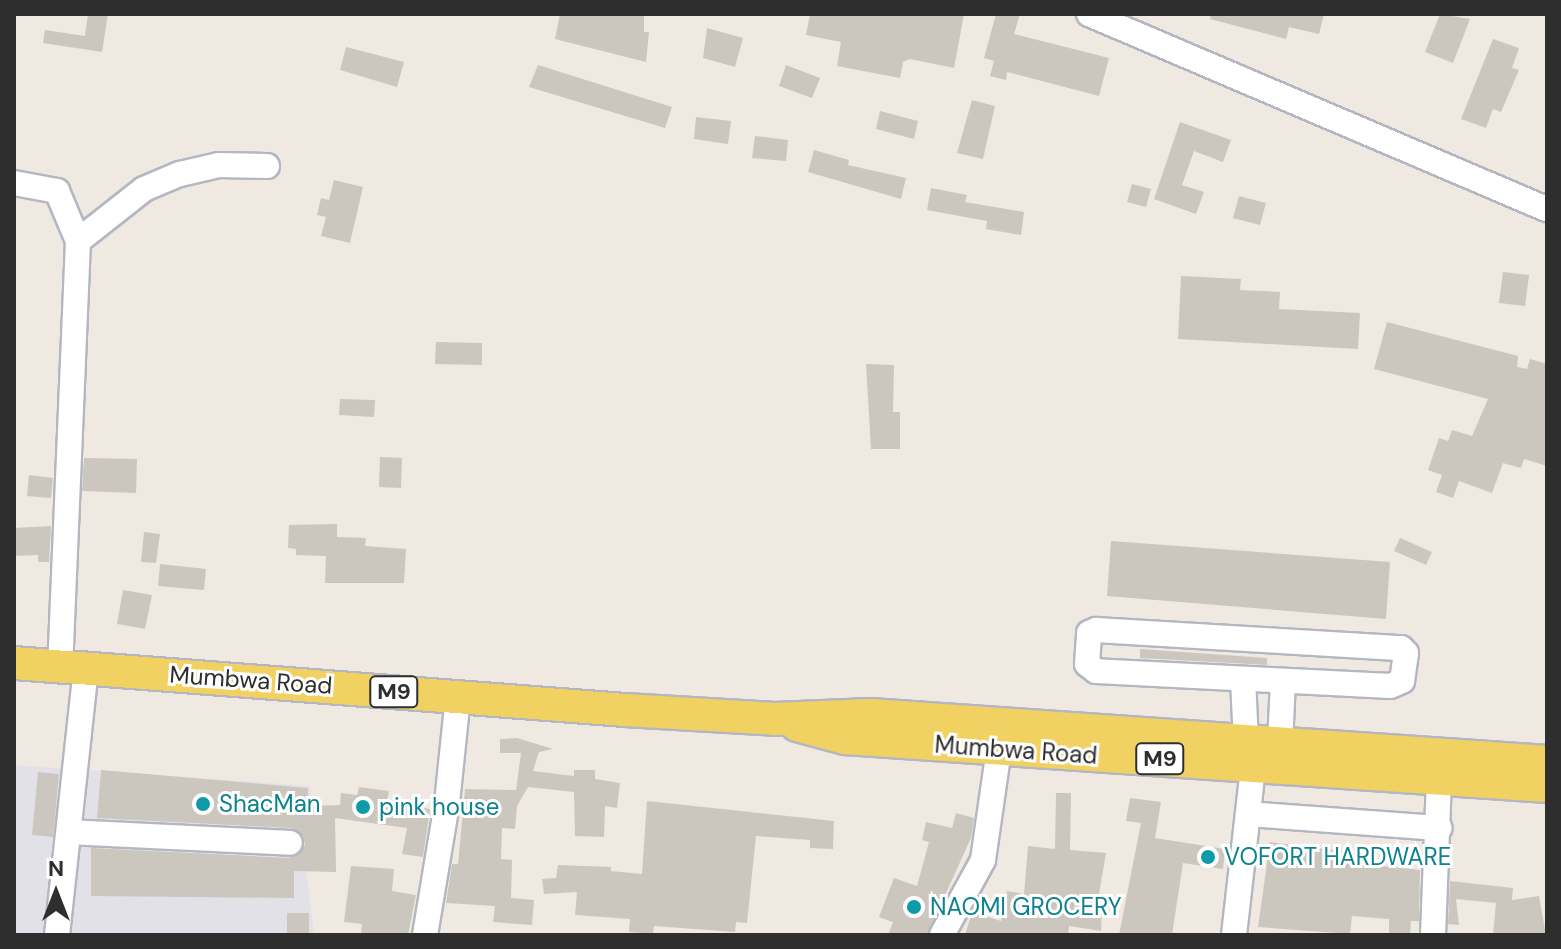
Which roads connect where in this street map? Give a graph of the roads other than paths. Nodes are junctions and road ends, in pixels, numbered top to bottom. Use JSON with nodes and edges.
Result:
{"nodes":[{"id":1,"x":1089,"y":14,"type":"edge"},
{"id":2,"x":267,"y":166,"type":"dead end"},
{"id":3,"x":14,"y":183,"type":"edge"},
{"id":4,"x":1547,"y":209,"type":"edge"},
{"id":5,"x":78,"y":241,"type":"junction"},
{"id":6,"x":14,"y":663,"type":"edge"},
{"id":7,"x":73,"y":666,"type":"junction"},
{"id":8,"x":1243,"y":679,"type":"junction"},
{"id":9,"x":1283,"y":681,"type":"junction"},
{"id":10,"x":458,"y":697,"type":"junction"},
{"id":11,"x":775,"y":719,"type":"junction"},
{"id":12,"x":1259,"y":748,"type":"junction"},
{"id":13,"x":999,"y":749,"type":"junction"},
{"id":14,"x":1547,"y":762,"type":"edge"},
{"id":15,"x":1439,"y":778,"type":"junction"},
{"id":16,"x":1547,"y":786,"type":"edge"},
{"id":17,"x":1248,"y":814,"type":"junction"},
{"id":18,"x":1439,"y":828,"type":"junction"},
{"id":19,"x":69,"y":832,"type":"junction"},
{"id":20,"x":290,"y":843,"type":"dead end"},
{"id":21,"x":57,"y":935,"type":"edge"},
{"id":22,"x":425,"y":935,"type":"edge"},
{"id":23,"x":942,"y":935,"type":"edge"},
{"id":24,"x":1234,"y":935,"type":"edge"},
{"id":25,"x":1433,"y":935,"type":"edge"}],
"edges":[{"from":1,"to":4,"type":"street"},
{"from":2,"to":5,"type":"street"},
{"from":3,"to":5,"type":"street"},
{"from":5,"to":7,"type":"street"},
{"from":6,"to":7,"type":"main road","name":"Mumbwa Road","number":"M9"},
{"from":7,"to":10,"type":"main road","name":"Mumbwa Road","number":"M9"},
{"from":7,"to":19,"type":"street"},
{"from":8,"to":9,"type":"street"},
{"from":8,"to":9,"type":"street"},
{"from":8,"to":12,"type":"street"},
{"from":9,"to":12,"type":"street"},
{"from":10,"to":11,"type":"main road","name":"Mumbwa Road","number":"M9"},
{"from":10,"to":22,"type":"street"},
{"from":11,"to":12,"type":"main road","name":"Mumbwa Road","number":"M9"},
{"from":11,"to":13,"type":"main road","name":"Mumbwa Road","number":"M9"},
{"from":12,"to":13,"type":"main road","name":"Mumbwa Road","number":"M9"},
{"from":12,"to":14,"type":"main road","name":"Mumbwa Road","number":"M9"},
{"from":12,"to":15,"type":"main road","name":"Mumbwa Road","number":"M9"},
{"from":12,"to":17,"type":"street"},
{"from":13,"to":23,"type":"street"},
{"from":15,"to":16,"type":"main road","name":"Mumbwa Road","number":"M9"},
{"from":15,"to":18,"type":"street"},
{"from":17,"to":18,"type":"street"},
{"from":17,"to":24,"type":"street"},
{"from":18,"to":25,"type":"street"},
{"from":19,"to":20,"type":"street"},
{"from":19,"to":21,"type":"street"}]}
